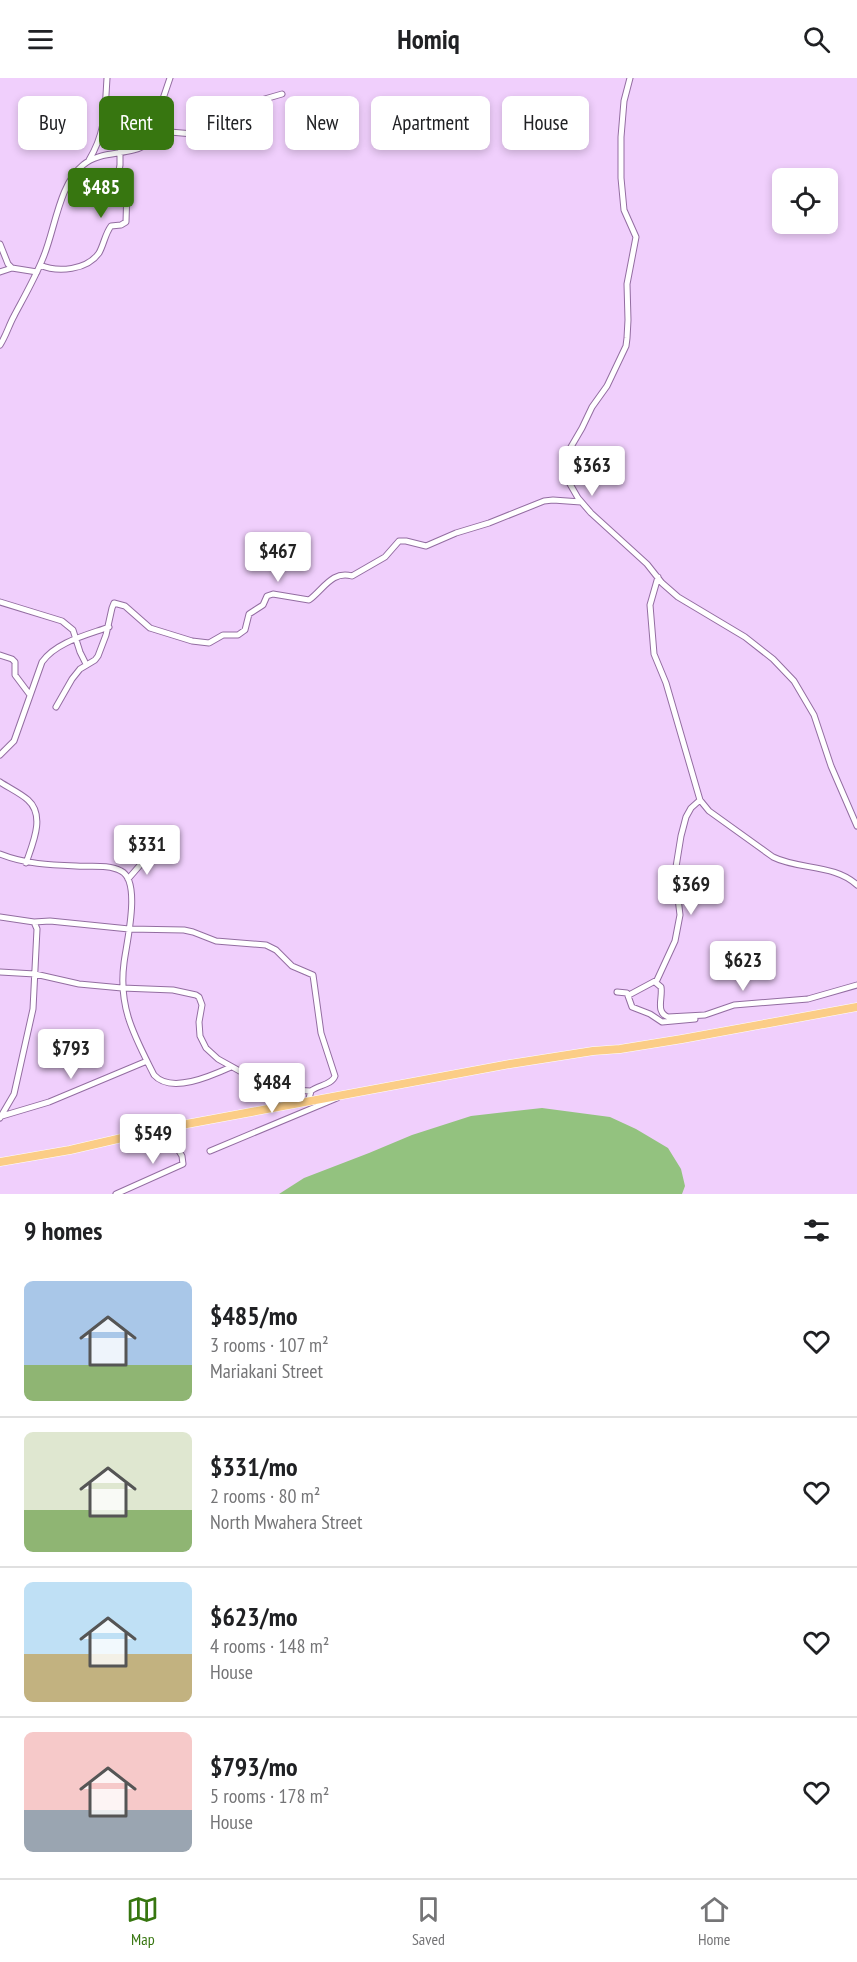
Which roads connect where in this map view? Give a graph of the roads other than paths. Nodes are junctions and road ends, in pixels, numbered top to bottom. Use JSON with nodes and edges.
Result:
{"nodes":[{"id":1,"x":107,"y":78,"type":"edge"},
{"id":2,"x":170,"y":78,"type":"edge"},
{"id":3,"x":630,"y":78,"type":"edge"},
{"id":4,"x":282,"y":94,"type":"dead end"},
{"id":5,"x":164,"y":96,"type":"edge"},
{"id":6,"x":174,"y":132,"type":"edge"},
{"id":7,"x":130,"y":150,"type":"edge"},
{"id":8,"x":120,"y":152,"type":"junction"},
{"id":9,"x":88,"y":161,"type":"junction"},
{"id":10,"x":0,"y":244,"type":"edge"},
{"id":11,"x":40,"y":265,"type":"junction"},
{"id":12,"x":12,"y":268,"type":"junction"},
{"id":13,"x":0,"y":272,"type":"edge"},
{"id":14,"x":37,"y":272,"type":"junction"},
{"id":15,"x":0,"y":345,"type":"edge"},
{"id":16,"x":581,"y":502,"type":"junction"},
{"id":17,"x":658,"y":577,"type":"junction"},
{"id":18,"x":0,"y":602,"type":"edge"},
{"id":19,"x":109,"y":627,"type":"junction"},
{"id":20,"x":76,"y":639,"type":"junction"},
{"id":21,"x":0,"y":655,"type":"edge"},
{"id":22,"x":86,"y":664,"type":"junction"},
{"id":23,"x":30,"y":695,"type":"junction"},
{"id":24,"x":56,"y":707,"type":"dead end"},
{"id":25,"x":0,"y":755,"type":"edge"},
{"id":26,"x":0,"y":782,"type":"edge"},
{"id":27,"x":700,"y":801,"type":"junction"},
{"id":28,"x":857,"y":826,"type":"edge"},
{"id":29,"x":0,"y":854,"type":"edge"},
{"id":30,"x":148,"y":856,"type":"dead end"},
{"id":31,"x":26,"y":863,"type":"junction"},
{"id":32,"x":847,"y":877,"type":"junction"},
{"id":33,"x":857,"y":878,"type":"edge"},
{"id":34,"x":128,"y":879,"type":"junction"},
{"id":35,"x":857,"y":885,"type":"edge"},
{"id":36,"x":0,"y":917,"type":"edge"},
{"id":37,"x":34,"y":922,"type":"junction"},
{"id":38,"x":129,"y":929,"type":"junction"},
{"id":39,"x":0,"y":972,"type":"edge"},
{"id":40,"x":35,"y":974,"type":"junction"},
{"id":41,"x":655,"y":982,"type":"junction"},
{"id":42,"x":857,"y":985,"type":"edge"},
{"id":43,"x":122,"y":988,"type":"junction"},
{"id":44,"x":617,"y":992,"type":"dead end"},
{"id":45,"x":629,"y":995,"type":"junction"},
{"id":46,"x":857,"y":1007,"type":"edge"},
{"id":47,"x":705,"y":1015,"type":"junction"},
{"id":48,"x":147,"y":1061,"type":"junction"},
{"id":49,"x":231,"y":1067,"type":"junction"},
{"id":50,"x":311,"y":1091,"type":"junction"},
{"id":51,"x":342,"y":1096,"type":"junction"},
{"id":52,"x":308,"y":1102,"type":"junction"},
{"id":53,"x":1,"y":1117,"type":"edge"},
{"id":54,"x":165,"y":1128,"type":"junction"},
{"id":55,"x":210,"y":1151,"type":"dead end"},
{"id":56,"x":0,"y":1162,"type":"edge"},
{"id":57,"x":116,"y":1194,"type":"edge"}],
"edges":[{"from":1,"to":9,"type":"street"},
{"from":2,"to":5,"type":"street"},
{"from":3,"to":16,"type":"street"},
{"from":4,"to":6,"type":"street"},
{"from":7,"to":8,"type":"street"},
{"from":8,"to":9,"type":"street"},
{"from":8,"to":11,"type":"street"},
{"from":9,"to":11,"type":"street"},
{"from":10,"to":12,"type":"street"},
{"from":11,"to":14,"type":"street"},
{"from":12,"to":13,"type":"street"},
{"from":12,"to":14,"type":"street"},
{"from":14,"to":15,"type":"street"},
{"from":16,"to":17,"type":"street"},
{"from":16,"to":19,"type":"street"},
{"from":17,"to":27,"type":"street"},
{"from":17,"to":28,"type":"street"},
{"from":18,"to":20,"type":"street"},
{"from":19,"to":20,"type":"street"},
{"from":19,"to":22,"type":"street"},
{"from":20,"to":22,"type":"street"},
{"from":20,"to":23,"type":"street"},
{"from":21,"to":23,"type":"street"},
{"from":22,"to":24,"type":"street"},
{"from":23,"to":25,"type":"street"},
{"from":26,"to":31,"type":"street"},
{"from":27,"to":32,"type":"street"},
{"from":27,"to":41,"type":"street"},
{"from":29,"to":31,"type":"street"},
{"from":30,"to":34,"type":"street"},
{"from":31,"to":34,"type":"street"},
{"from":32,"to":33,"type":"street"},
{"from":32,"to":35,"type":"street"},
{"from":34,"to":38,"type":"street"},
{"from":36,"to":37,"type":"street"},
{"from":37,"to":38,"type":"street"},
{"from":37,"to":40,"type":"street"},
{"from":38,"to":43,"type":"street"},
{"from":38,"to":50,"type":"street"},
{"from":39,"to":40,"type":"street"},
{"from":40,"to":43,"type":"street"},
{"from":40,"to":53,"type":"street"},
{"from":41,"to":45,"type":"street"},
{"from":41,"to":47,"type":"street"},
{"from":42,"to":47,"type":"street"},
{"from":43,"to":48,"type":"street"},
{"from":43,"to":49,"type":"street"},
{"from":44,"to":45,"type":"street"},
{"from":45,"to":47,"type":"street"},
{"from":46,"to":51,"type":"highway"},
{"from":48,"to":49,"type":"street"},
{"from":48,"to":53,"type":"street"},
{"from":49,"to":50,"type":"street"},
{"from":50,"to":52,"type":"street"},
{"from":51,"to":52,"type":"highway"},
{"from":51,"to":55,"type":"street"},
{"from":52,"to":54,"type":"highway"},
{"from":54,"to":56,"type":"highway"},
{"from":54,"to":57,"type":"street"}]}
